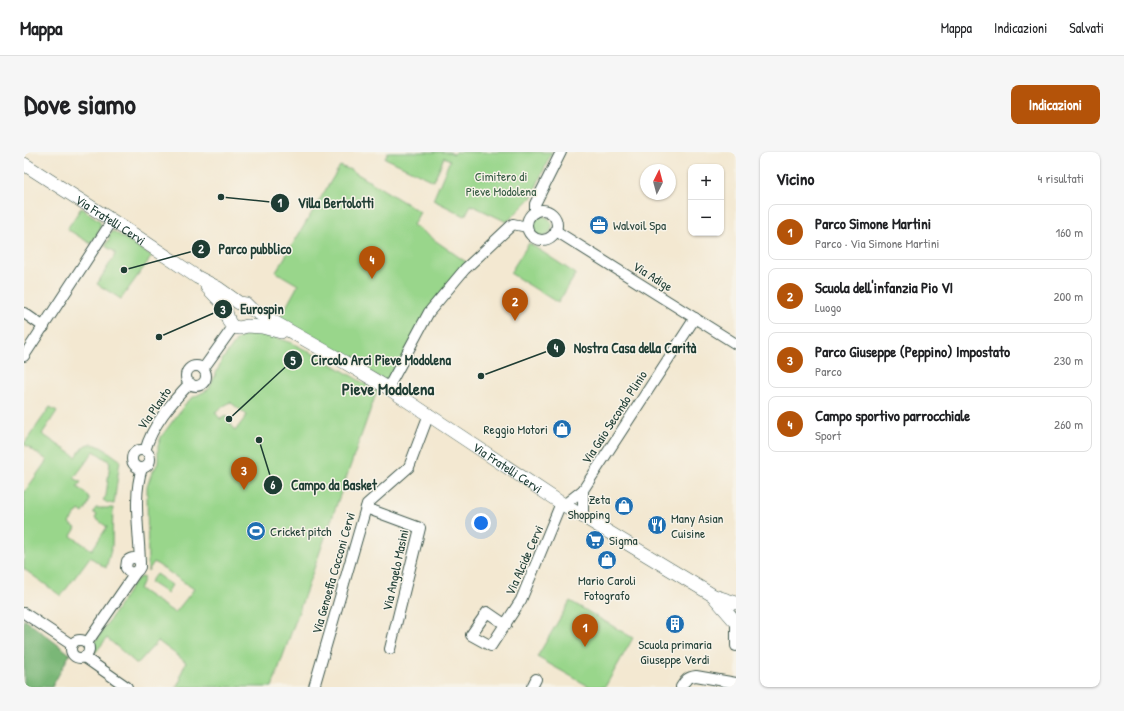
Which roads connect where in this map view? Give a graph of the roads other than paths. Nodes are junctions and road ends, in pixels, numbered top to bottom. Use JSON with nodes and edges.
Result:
{"nodes":[{"id":1,"x":561,"y":152,"type":"edge"},
{"id":2,"x":24,"y":164,"type":"edge"},
{"id":3,"x":535,"y":212,"type":"junction"},
{"id":4,"x":112,"y":221,"type":"junction"},
{"id":5,"x":527,"y":227,"type":"junction"},
{"id":6,"x":556,"y":231,"type":"junction"},
{"id":7,"x":197,"y":277,"type":"junction"},
{"id":8,"x":239,"y":303,"type":"junction"},
{"id":9,"x":251,"y":309,"type":"junction"},
{"id":10,"x":24,"y":313,"type":"edge"},
{"id":11,"x":695,"y":318,"type":"junction"},
{"id":12,"x":230,"y":321,"type":"junction"},
{"id":13,"x":247,"y":326,"type":"junction"},
{"id":14,"x":44,"y":327,"type":"junction"},
{"id":15,"x":302,"y":338,"type":"junction"},
{"id":16,"x":736,"y":344,"type":"edge"},
{"id":17,"x":24,"y":356,"type":"edge"},
{"id":18,"x":388,"y":388,"type":"junction"},
{"id":19,"x":429,"y":414,"type":"junction"},
{"id":20,"x":583,"y":490,"type":"junction"},
{"id":21,"x":563,"y":504,"type":"junction"},
{"id":22,"x":366,"y":508,"type":"junction"},
{"id":23,"x":583,"y":517,"type":"junction"},
{"id":24,"x":138,"y":531,"type":"junction"},
{"id":25,"x":129,"y":559,"type":"junction"},
{"id":26,"x":140,"y":562,"type":"junction"},
{"id":27,"x":131,"y":571,"type":"junction"},
{"id":28,"x":714,"y":596,"type":"junction"},
{"id":29,"x":736,"y":603,"type":"edge"},
{"id":30,"x":24,"y":613,"type":"edge"},
{"id":31,"x":736,"y":621,"type":"edge"},
{"id":32,"x":506,"y":624,"type":"dead end"},
{"id":33,"x":87,"y":643,"type":"junction"},
{"id":34,"x":72,"y":645,"type":"junction"},
{"id":35,"x":736,"y":646,"type":"edge"},
{"id":36,"x":390,"y":649,"type":"dead end"},
{"id":37,"x":84,"y":657,"type":"junction"},
{"id":38,"x":736,"y":683,"type":"edge"},
{"id":39,"x":127,"y":687,"type":"edge"},
{"id":40,"x":314,"y":687,"type":"edge"},
{"id":41,"x":681,"y":687,"type":"edge"}],
"edges":[{"from":1,"to":3,"type":"street"},
{"from":2,"to":4,"type":"main road","name":"Via Fratelli Cervi"},
{"from":3,"to":5,"type":"street"},
{"from":3,"to":6,"type":"street"},
{"from":4,"to":7,"type":"main road","name":"Via Fratelli Cervi"},
{"from":4,"to":14,"type":"street"},
{"from":5,"to":6,"type":"street"},
{"from":5,"to":18,"type":"street"},
{"from":6,"to":11,"type":"street","name":"Via Adige"},
{"from":7,"to":8,"type":"main road","name":"Via Fratelli Cervi"},
{"from":7,"to":12,"type":"main road","name":"Via Fratelli Cervi"},
{"from":8,"to":9,"type":"main road","name":"Via Fratelli Cervi"},
{"from":8,"to":12,"type":"main road"},
{"from":9,"to":13,"type":"main road"},
{"from":9,"to":15,"type":"main road","name":"Via Fratelli Cervi"},
{"from":10,"to":14,"type":"street"},
{"from":11,"to":16,"type":"street","name":"Via Adige"},
{"from":11,"to":20,"type":"street","name":"Via Gaio Secondo Plinio"},
{"from":12,"to":13,"type":"main road","name":"Via Fratelli Cervi"},
{"from":12,"to":24,"type":"street","name":"Via Plauto"},
{"from":13,"to":15,"type":"main road","name":"Via Fratelli Cervi"},
{"from":14,"to":17,"type":"street"},
{"from":15,"to":18,"type":"main road","name":"Via Fratelli Cervi"},
{"from":18,"to":19,"type":"main road","name":"Via Fratelli Cervi"},
{"from":19,"to":21,"type":"main road","name":"Via Fratelli Cervi"},
{"from":19,"to":22,"type":"street","name":"Via Genoeffa Cocconi Cervi"},
{"from":20,"to":21,"type":"street","name":"Via Gaio Secondo Plinio"},
{"from":20,"to":23,"type":"street"},
{"from":21,"to":23,"type":"main road","name":"Via Fratelli Cervi"},
{"from":21,"to":32,"type":"street","name":"Via Alcide Cervi"},
{"from":22,"to":36,"type":"street","name":"Via Angelo Masini"},
{"from":22,"to":40,"type":"street","name":"Via Genoeffa Cocconi Cervi"},
{"from":23,"to":28,"type":"main road","name":"Via Fratelli Cervi"},
{"from":24,"to":25,"type":"street","name":"Via Plauto"},
{"from":24,"to":26,"type":"street","name":"Via Plauto"},
{"from":25,"to":26,"type":"street"},
{"from":25,"to":27,"type":"street","name":"Via Plauto"},
{"from":26,"to":27,"type":"street","name":"Via Plauto"},
{"from":27,"to":33,"type":"street","name":"Via Plauto"},
{"from":28,"to":29,"type":"main road","name":"Via Fratelli Cervi"},
{"from":28,"to":31,"type":"main road","name":"Via Fratelli Cervi"},
{"from":30,"to":34,"type":"street"},
{"from":31,"to":35,"type":"street"},
{"from":33,"to":34,"type":"street"},
{"from":33,"to":37,"type":"street","name":"Via Plauto"},
{"from":34,"to":37,"type":"street"},
{"from":37,"to":39,"type":"street"},
{"from":38,"to":41,"type":"street"}]}
